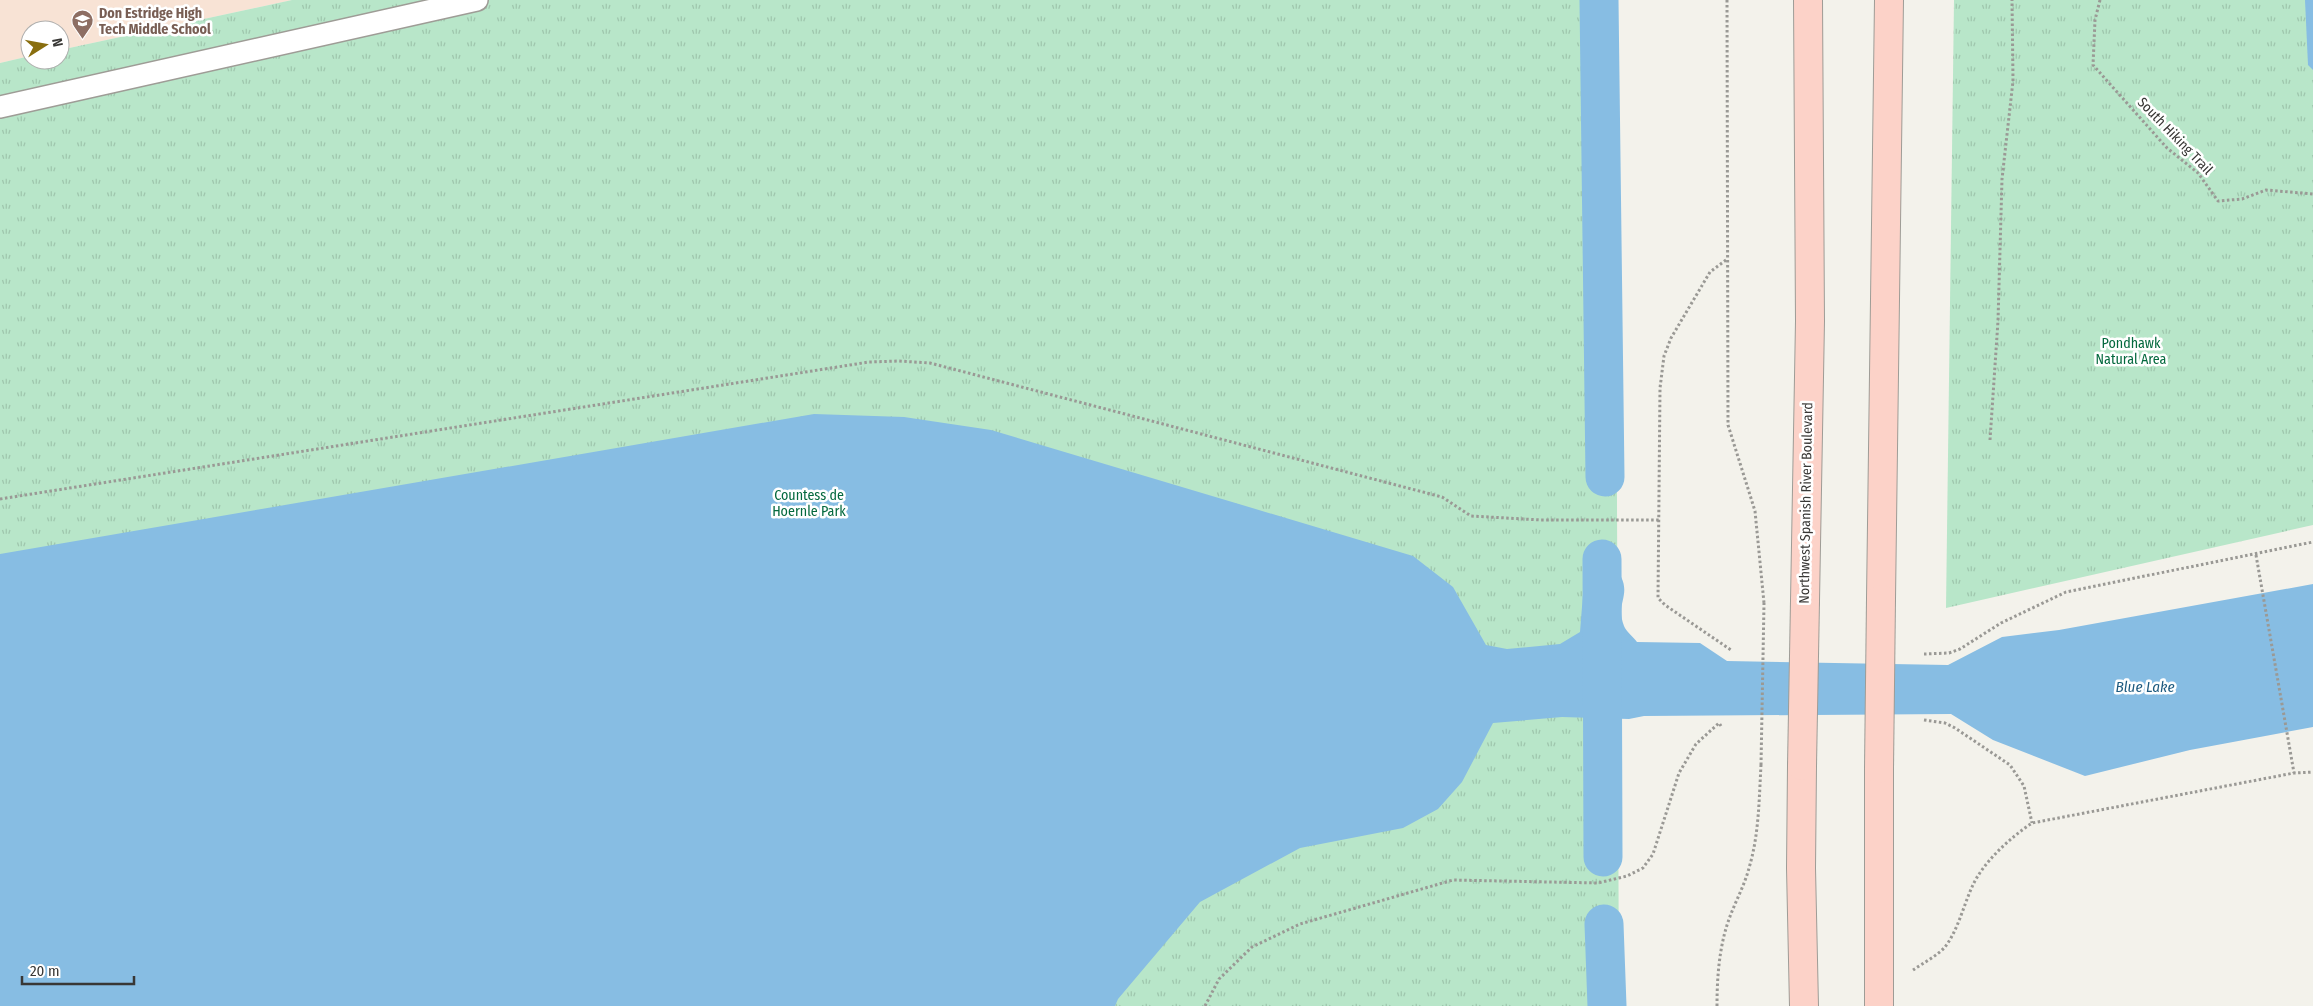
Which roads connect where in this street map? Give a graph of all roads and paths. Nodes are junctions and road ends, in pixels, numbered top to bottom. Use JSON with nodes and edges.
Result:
{"nodes":[{"id":1,"x":477,"y":0,"type":"edge"},
{"id":2,"x":1727,"y":0,"type":"edge"},
{"id":3,"x":1808,"y":0,"type":"edge"},
{"id":4,"x":1889,"y":0,"type":"edge"},
{"id":5,"x":2012,"y":0,"type":"edge"},
{"id":6,"x":2100,"y":0,"type":"edge"},
{"id":7,"x":0,"y":107,"type":"edge"},
{"id":8,"x":2313,"y":194,"type":"edge"},
{"id":9,"x":1726,"y":260,"type":"junction"},
{"id":10,"x":1990,"y":440,"type":"dead end"},
{"id":11,"x":0,"y":499,"type":"edge"},
{"id":12,"x":1658,"y":520,"type":"junction"},
{"id":13,"x":2313,"y":542,"type":"edge"},
{"id":14,"x":2256,"y":555,"type":"junction"},
{"id":15,"x":1731,"y":650,"type":"dead end"},
{"id":16,"x":1924,"y":654,"type":"dead end"},
{"id":17,"x":1924,"y":720,"type":"dead end"},
{"id":18,"x":1721,"y":726,"type":"dead end"},
{"id":19,"x":2313,"y":772,"type":"edge"},
{"id":20,"x":2294,"y":773,"type":"junction"},
{"id":21,"x":2032,"y":822,"type":"junction"},
{"id":22,"x":1914,"y":970,"type":"dead end"},
{"id":23,"x":1204,"y":1006,"type":"edge"},
{"id":24,"x":1717,"y":1006,"type":"edge"},
{"id":25,"x":1804,"y":1006,"type":"edge"},
{"id":26,"x":1879,"y":1006,"type":"edge"}],
"edges":[{"from":1,"to":7,"type":"lane"},
{"from":2,"to":9,"type":"path"},
{"from":3,"to":25,"type":"main road","name":"Northwest Spanish River Boulevard","bridge":true},
{"from":4,"to":26,"type":"main road","bridge":true},
{"from":5,"to":10,"type":"path"},
{"from":6,"to":8,"type":"path","name":"South Hiking Trail"},
{"from":9,"to":12,"type":"path"},
{"from":9,"to":24,"type":"path","bridge":true},
{"from":11,"to":12,"type":"path"},
{"from":12,"to":15,"type":"path"},
{"from":13,"to":14,"type":"path"},
{"from":14,"to":16,"type":"path"},
{"from":14,"to":20,"type":"path"},
{"from":17,"to":21,"type":"path"},
{"from":18,"to":23,"type":"path"},
{"from":19,"to":20,"type":"path"},
{"from":20,"to":21,"type":"path"},
{"from":21,"to":22,"type":"path"}]}
